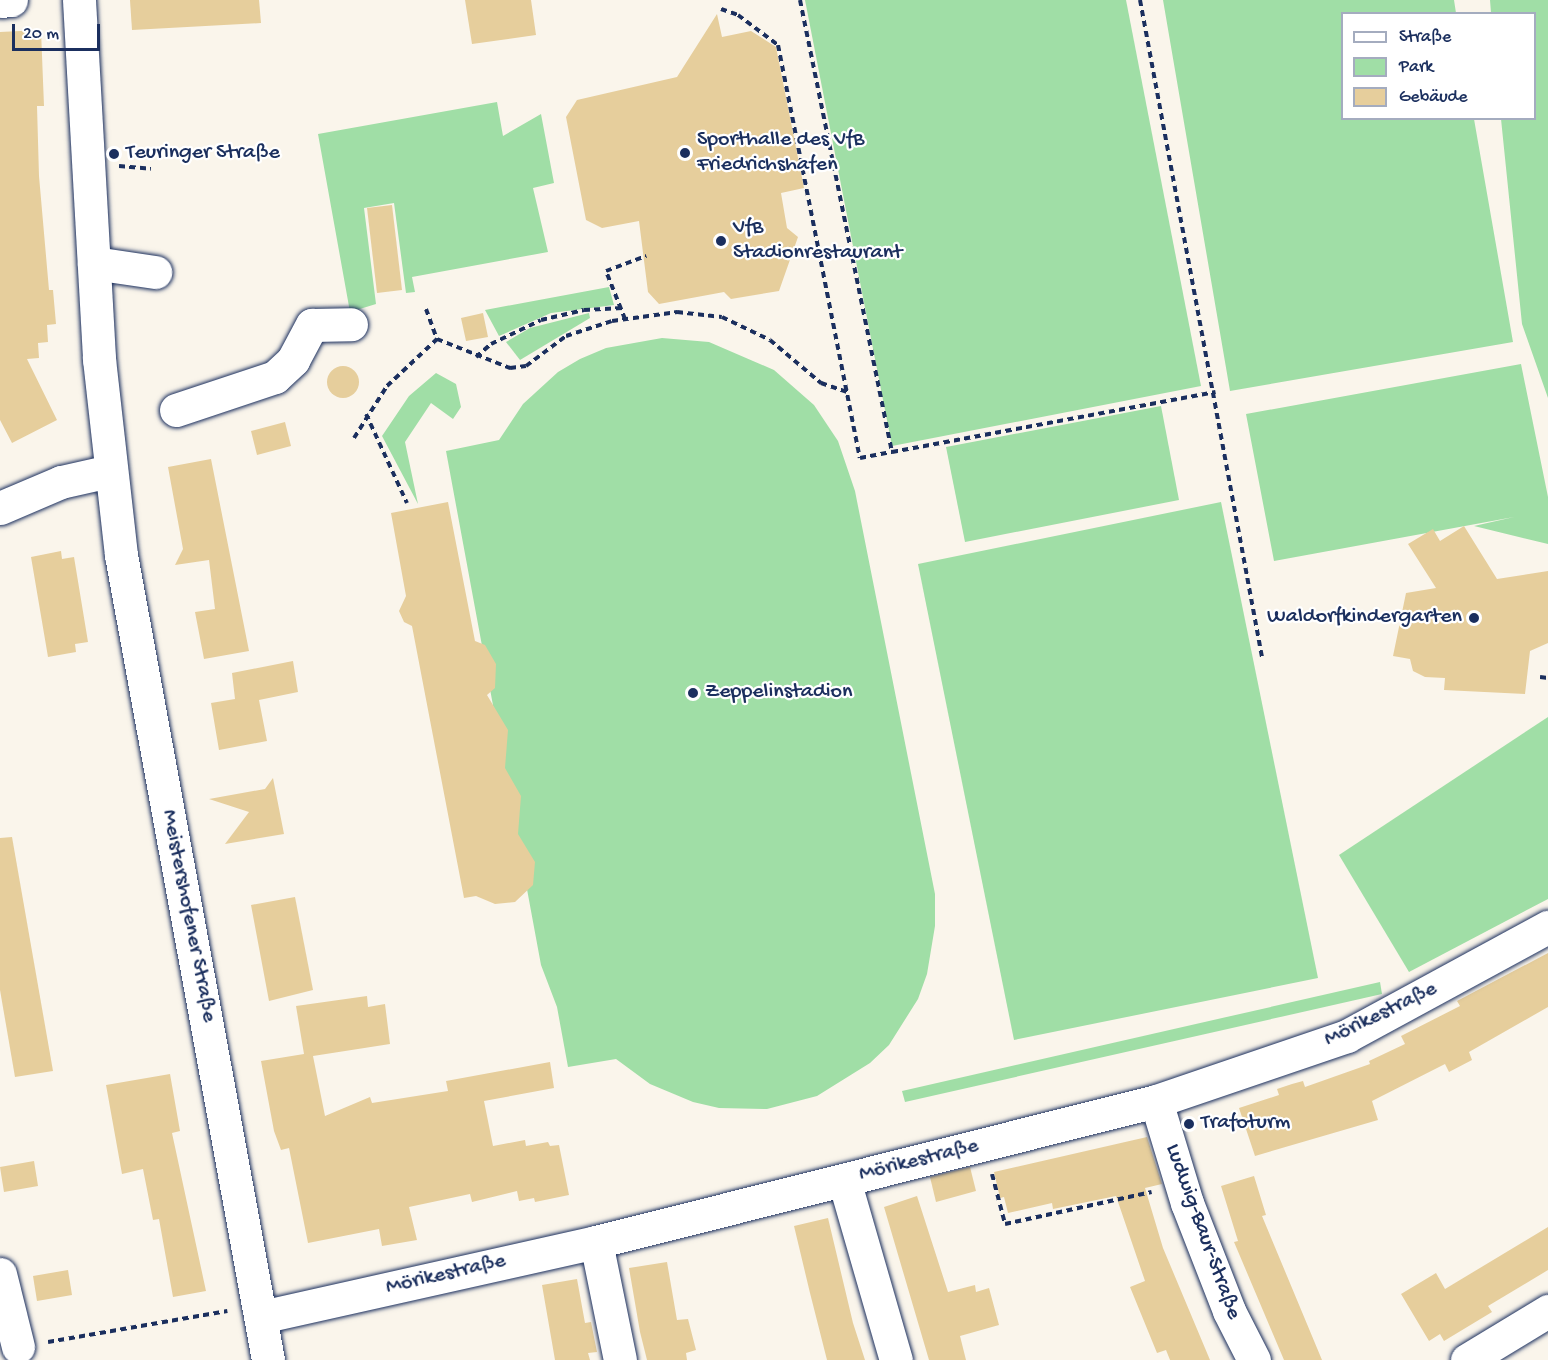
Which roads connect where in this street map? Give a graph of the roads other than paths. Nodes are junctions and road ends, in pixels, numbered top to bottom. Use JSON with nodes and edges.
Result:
{"nodes":[{"id":1,"x":11,"y":0,"type":"edge"},
{"id":2,"x":79,"y":0,"type":"edge"},
{"id":3,"x":0,"y":1,"type":"edge"},
{"id":4,"x":94,"y":263,"type":"junction"},
{"id":5,"x":155,"y":272,"type":"dead end"},
{"id":6,"x":351,"y":324,"type":"dead end"},
{"id":7,"x":176,"y":410,"type":"dead end"},
{"id":8,"x":110,"y":471,"type":"junction"},
{"id":9,"x":0,"y":508,"type":"edge"},
{"id":10,"x":1548,"y":927,"type":"edge"},
{"id":11,"x":1156,"y":1101,"type":"junction"},
{"id":12,"x":844,"y":1180,"type":"junction"},
{"id":13,"x":596,"y":1242,"type":"junction"},
{"id":14,"x":0,"y":1274,"type":"edge"},
{"id":15,"x":1548,"y":1311,"type":"edge"},
{"id":16,"x":249,"y":1313,"type":"junction"},
{"id":17,"x":18,"y":1347,"type":"road end"},
{"id":18,"x":268,"y":1360,"type":"edge"},
{"id":19,"x":620,"y":1360,"type":"edge"},
{"id":20,"x":896,"y":1360,"type":"edge"},
{"id":21,"x":1254,"y":1360,"type":"edge"},
{"id":22,"x":1467,"y":1360,"type":"edge"}],
"edges":[{"from":1,"to":3,"type":"street"},
{"from":2,"to":4,"type":"street"},
{"from":4,"to":5,"type":"street"},
{"from":4,"to":8,"type":"street"},
{"from":6,"to":7,"type":"street"},
{"from":8,"to":9,"type":"street"},
{"from":8,"to":16,"type":"street","name":"Meistershofener Straße"},
{"from":10,"to":11,"type":"street","name":"Mörikestraße"},
{"from":11,"to":12,"type":"street","name":"Mörikestraße"},
{"from":11,"to":21,"type":"street","name":"Ludwig-Baur-Straße"},
{"from":12,"to":13,"type":"street","name":"Mörikestraße"},
{"from":12,"to":20,"type":"street"},
{"from":13,"to":16,"type":"street","name":"Mörikestraße"},
{"from":13,"to":19,"type":"street"},
{"from":14,"to":17,"type":"street"},
{"from":15,"to":22,"type":"street"},
{"from":16,"to":18,"type":"street","name":"Meistershofener Straße"}]}
